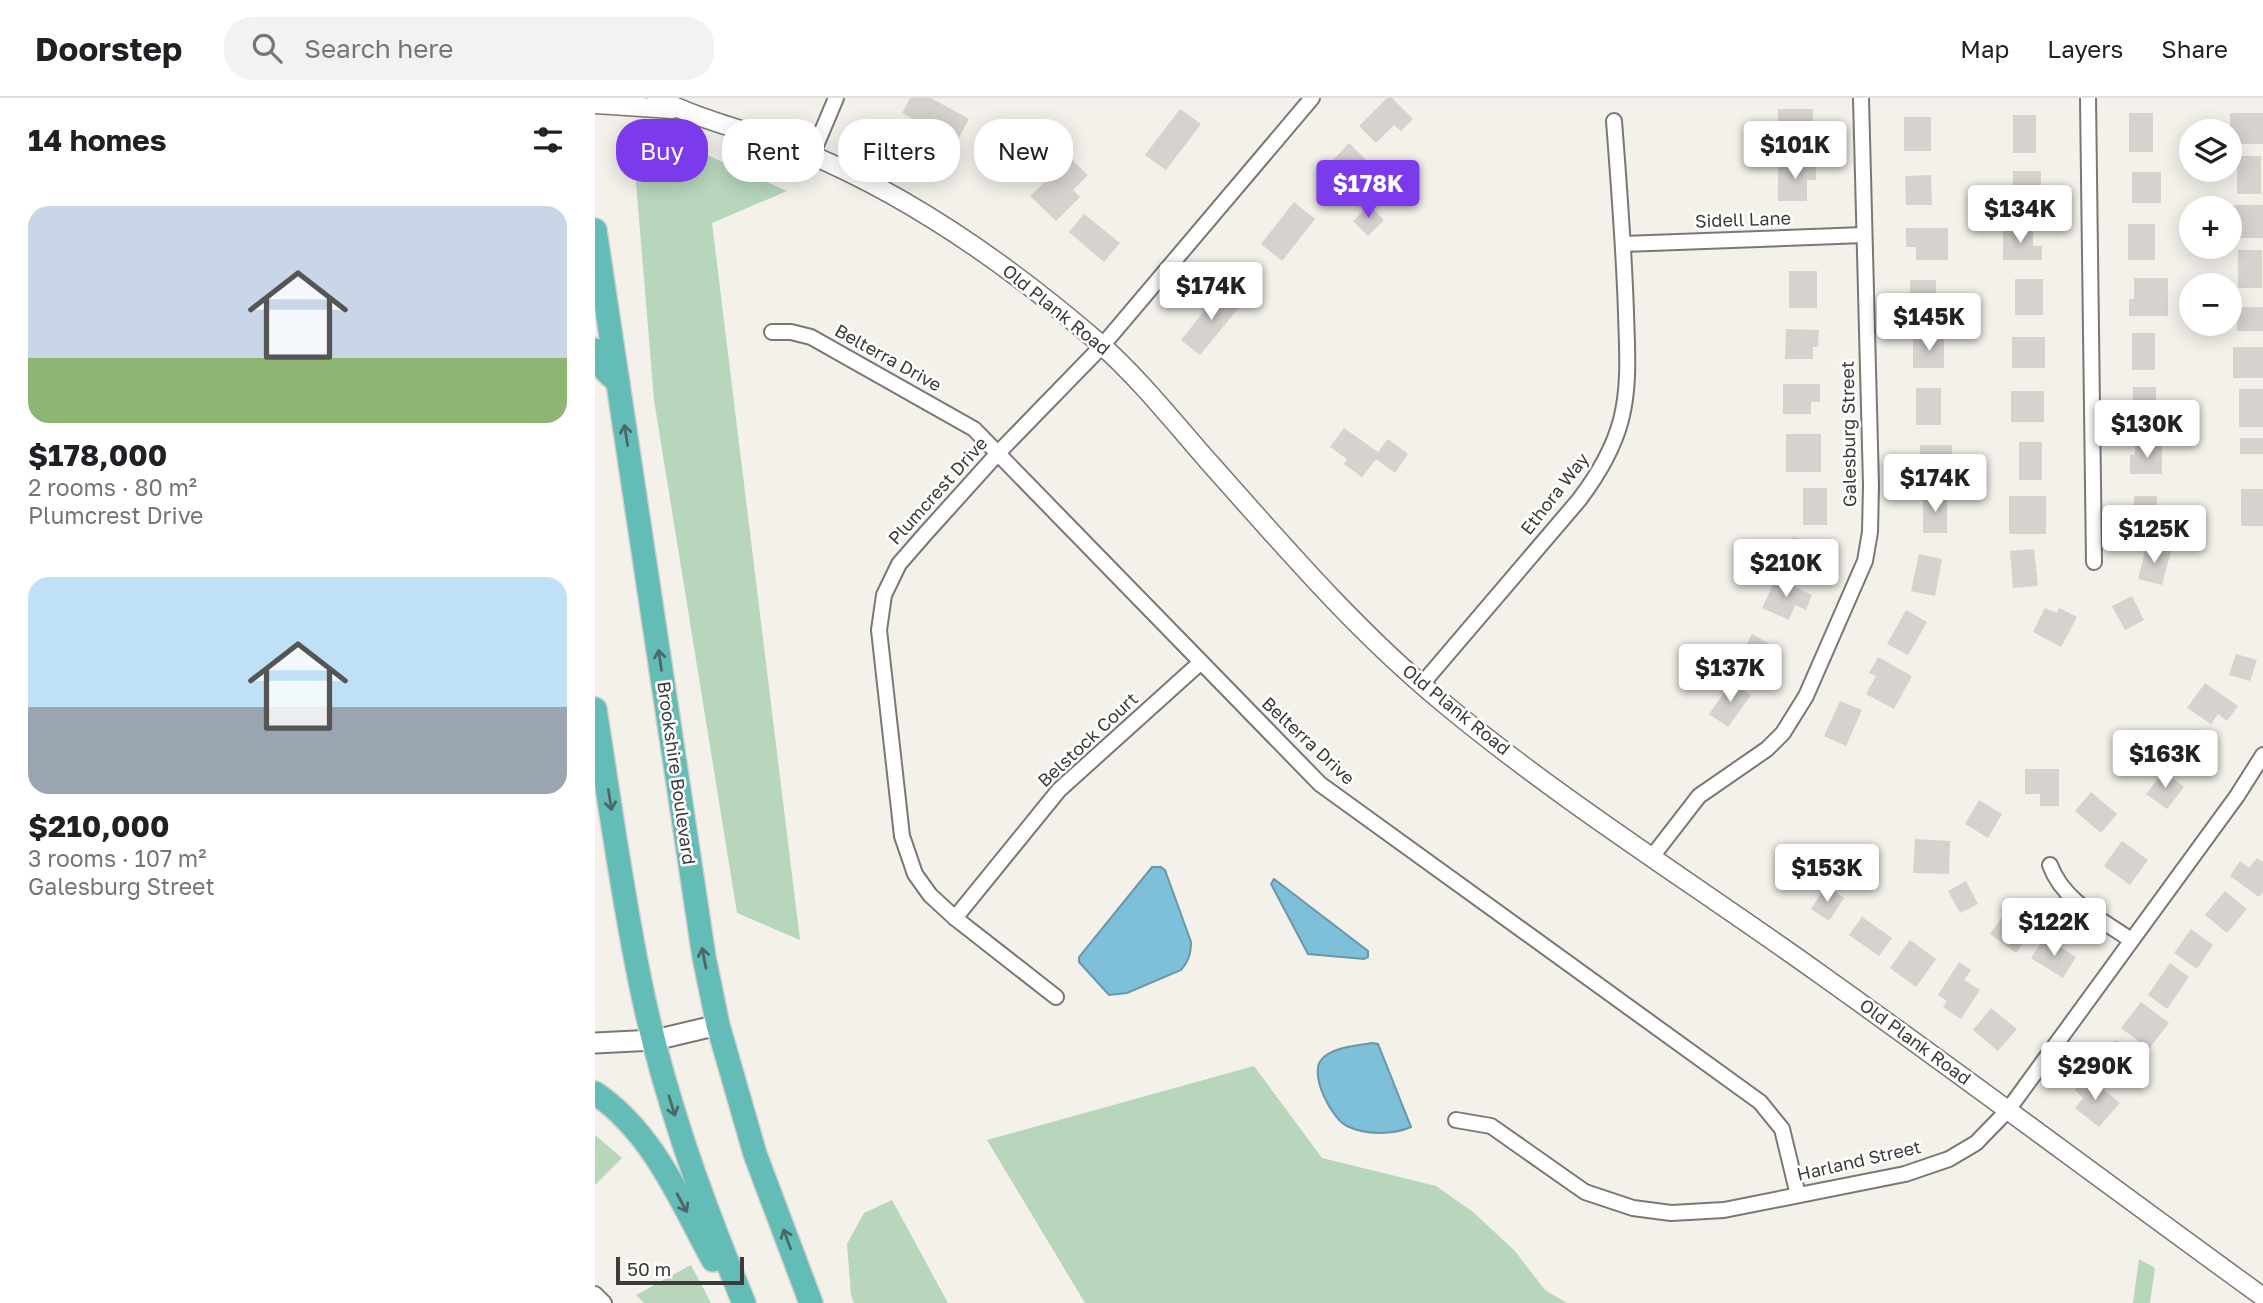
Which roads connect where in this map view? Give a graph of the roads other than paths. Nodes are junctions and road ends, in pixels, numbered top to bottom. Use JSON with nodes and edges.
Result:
{"nodes":[{"id":1,"x":657,"y":98,"type":"edge"},
{"id":2,"x":836,"y":98,"type":"edge"},
{"id":3,"x":1312,"y":98,"type":"edge"},
{"id":4,"x":1861,"y":98,"type":"edge"},
{"id":5,"x":2088,"y":98,"type":"edge"},
{"id":6,"x":595,"y":104,"type":"edge"},
{"id":7,"x":678,"y":109,"type":"junction"},
{"id":8,"x":1614,"y":121,"type":"dead end"},
{"id":9,"x":722,"y":122,"type":"edge"},
{"id":10,"x":824,"y":126,"type":"edge"},
{"id":11,"x":824,"y":161,"type":"edge"},
{"id":12,"x":595,"y":230,"type":"edge"},
{"id":13,"x":1864,"y":234,"type":"junction"},
{"id":14,"x":1623,"y":244,"type":"junction"},
{"id":15,"x":772,"y":332,"type":"dead end"},
{"id":16,"x":1103,"y":346,"type":"junction"},
{"id":17,"x":595,"y":350,"type":"edge"},
{"id":18,"x":618,"y":382,"type":"junction"},
{"id":19,"x":999,"y":452,"type":"junction"},
{"id":20,"x":2094,"y":562,"type":"dead end"},
{"id":21,"x":1201,"y":662,"type":"junction"},
{"id":22,"x":1422,"y":684,"type":"junction"},
{"id":23,"x":595,"y":709,"type":"edge"},
{"id":24,"x":2263,"y":755,"type":"edge"},
{"id":25,"x":1651,"y":858,"type":"junction"},
{"id":26,"x":2050,"y":864,"type":"dead end"},
{"id":27,"x":954,"y":918,"type":"junction"},
{"id":28,"x":2131,"y":940,"type":"junction"},
{"id":29,"x":1056,"y":997,"type":"dead end"},
{"id":30,"x":718,"y":1025,"type":"junction"},
{"id":31,"x":655,"y":1040,"type":"junction"},
{"id":32,"x":595,"y":1044,"type":"edge"},
{"id":33,"x":595,"y":1093,"type":"edge"},
{"id":34,"x":2008,"y":1110,"type":"junction"},
{"id":35,"x":1456,"y":1120,"type":"dead end"},
{"id":36,"x":1798,"y":1195,"type":"junction"},
{"id":37,"x":595,"y":1294,"type":"edge"},
{"id":38,"x":2263,"y":1297,"type":"edge"},
{"id":39,"x":604,"y":1303,"type":"edge"},
{"id":40,"x":736,"y":1303,"type":"edge"},
{"id":41,"x":744,"y":1303,"type":"edge"},
{"id":42,"x":811,"y":1303,"type":"edge"}],
"edges":[{"from":1,"to":7,"type":"street","name":"Old Plank Road"},
{"from":2,"to":10,"type":"street"},
{"from":3,"to":16,"type":"street","name":"Plumcrest Drive"},
{"from":4,"to":13,"type":"street","name":"Galesburg Street"},
{"from":5,"to":20,"type":"street"},
{"from":6,"to":7,"type":"street","name":"Old Plank Road"},
{"from":7,"to":9,"type":"street","name":"Old Plank Road"},
{"from":8,"to":14,"type":"street","name":"Ethora Way"},
{"from":11,"to":16,"type":"street","name":"Old Plank Road"},
{"from":12,"to":18,"type":"highway","name":"Brookshire Boulevard"},
{"from":13,"to":14,"type":"street","name":"Sidell Lane"},
{"from":13,"to":25,"type":"street","name":"Galesburg Street"},
{"from":14,"to":22,"type":"street","name":"Ethora Way"},
{"from":15,"to":19,"type":"street","name":"Belterra Drive"},
{"from":16,"to":19,"type":"street","name":"Plumcrest Drive"},
{"from":16,"to":22,"type":"street","name":"Old Plank Road"},
{"from":17,"to":18,"type":"highway"},
{"from":30,"to":18,"type":"highway","name":"Brookshire Boulevard","one_way":true},
{"from":19,"to":21,"type":"street","name":"Belterra Drive"},
{"from":19,"to":27,"type":"street","name":"Plumcrest Drive"},
{"from":21,"to":27,"type":"street","name":"Belstock Court"},
{"from":21,"to":36,"type":"street","name":"Belterra Drive"},
{"from":22,"to":25,"type":"street","name":"Old Plank Road"},
{"from":23,"to":31,"type":"highway","one_way":true},
{"from":24,"to":28,"type":"street","name":"Harland Street"},
{"from":25,"to":34,"type":"street","name":"Old Plank Road"},
{"from":26,"to":28,"type":"street"},
{"from":27,"to":29,"type":"street","name":"Plumcrest Drive"},
{"from":28,"to":34,"type":"street","name":"Harland Street"},
{"from":30,"to":31,"type":"main road"},
{"from":42,"to":30,"type":"highway","name":"Brookshire Boulevard","one_way":true},
{"from":31,"to":32,"type":"main road"},
{"from":31,"to":41,"type":"highway","one_way":true},
{"from":33,"to":40,"type":"highway","one_way":true},
{"from":34,"to":36,"type":"street","name":"Harland Street"},
{"from":34,"to":38,"type":"street","name":"Old Plank Road"},
{"from":35,"to":36,"type":"street","name":"Harland Street"},
{"from":37,"to":39,"type":"street"}]}
